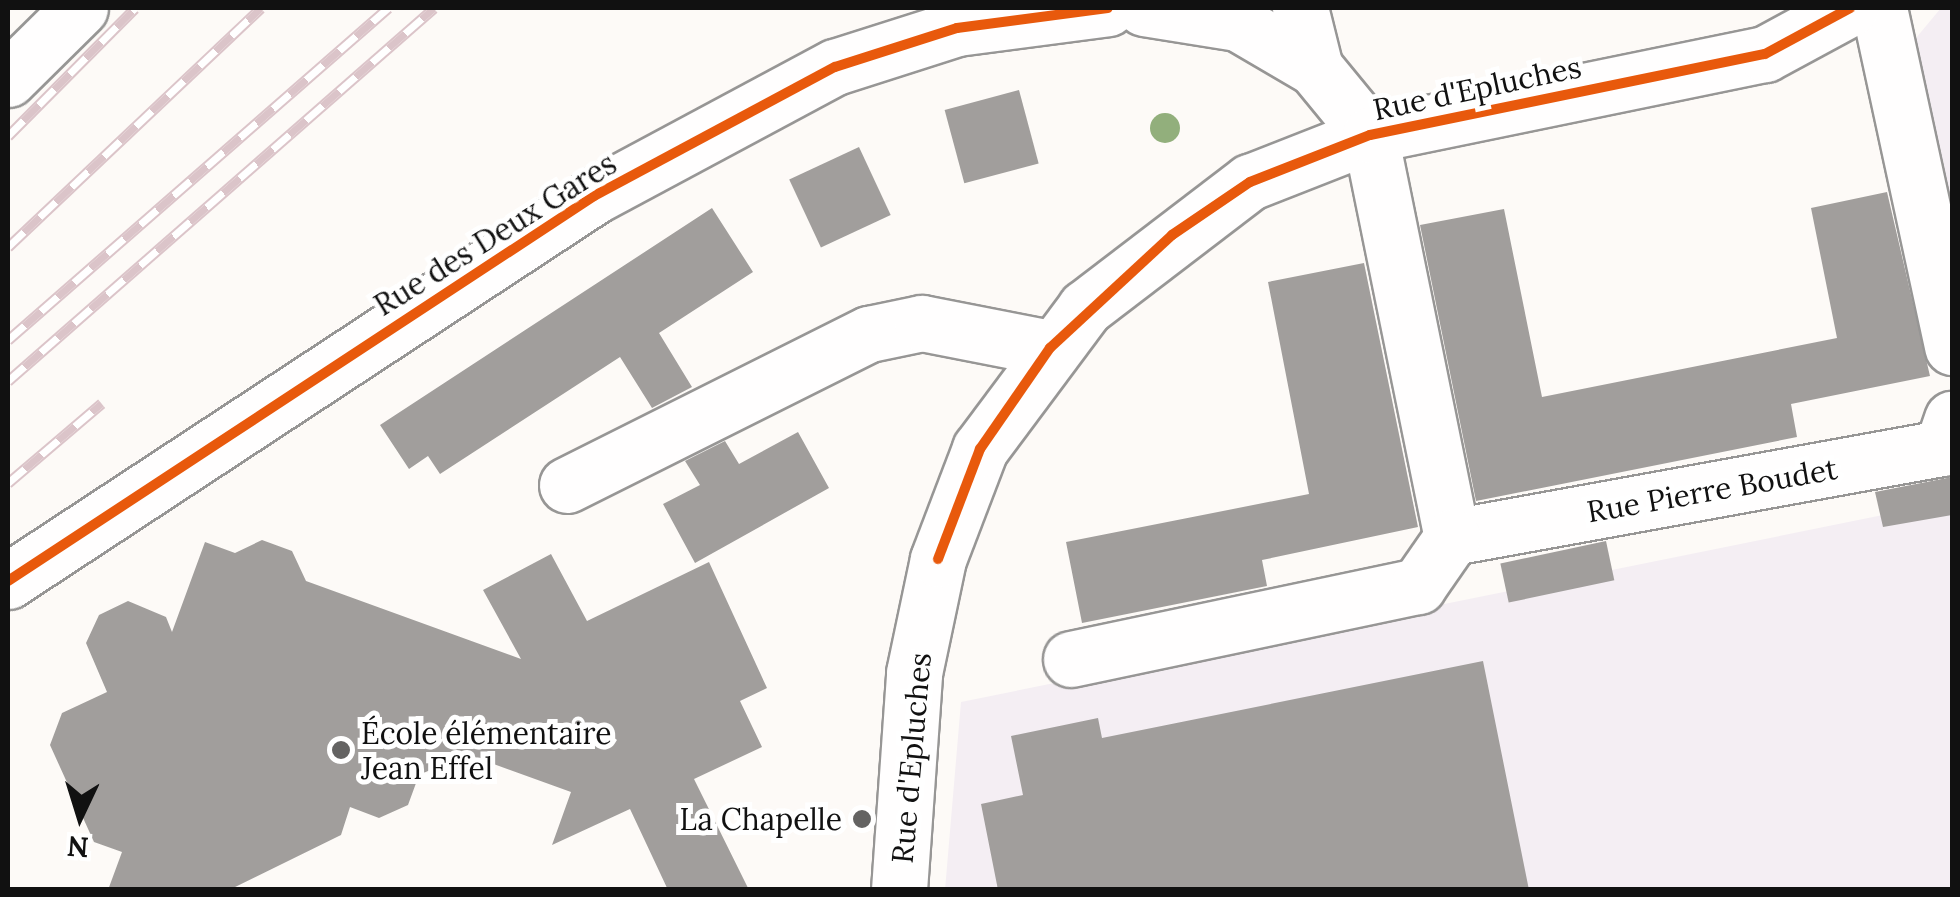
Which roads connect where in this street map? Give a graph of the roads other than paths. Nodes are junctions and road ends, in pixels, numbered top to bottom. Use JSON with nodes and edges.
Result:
{"nodes":[{"id":1,"x":80,"y":8,"type":"edge"},
{"id":2,"x":1108,"y":8,"type":"edge"},
{"id":3,"x":1144,"y":8,"type":"edge"},
{"id":4,"x":1300,"y":8,"type":"edge"},
{"id":5,"x":1850,"y":8,"type":"edge"},
{"id":6,"x":1879,"y":8,"type":"edge"},
{"id":7,"x":1315,"y":68,"type":"junction"},
{"id":8,"x":8,"y":79,"type":"edge"},
{"id":9,"x":1370,"y":135,"type":"junction"},
{"id":10,"x":1952,"y":347,"type":"edge"},
{"id":11,"x":1050,"y":348,"type":"junction"},
{"id":12,"x":1952,"y":418,"type":"edge"},
{"id":13,"x":567,"y":485,"type":"dead end"},
{"id":14,"x":1452,"y":537,"type":"junction"},
{"id":15,"x":8,"y":581,"type":"edge"},
{"id":16,"x":1071,"y":658,"type":"dead end"},
{"id":17,"x":899,"y":890,"type":"edge"}],
"edges":[{"from":1,"to":8,"type":"street"},
{"from":2,"to":15,"type":"street","name":"Rue des Deux Gares"},
{"from":3,"to":7,"type":"street"},
{"from":4,"to":7,"type":"street"},
{"from":5,"to":9,"type":"street","name":"Rue d'Epluches"},
{"from":6,"to":10,"type":"street"},
{"from":7,"to":9,"type":"street"},
{"from":9,"to":11,"type":"street","name":"Rue d'Epluches"},
{"from":9,"to":14,"type":"street"},
{"from":11,"to":13,"type":"street"},
{"from":11,"to":17,"type":"street","name":"Rue d'Epluches"},
{"from":12,"to":14,"type":"street","name":"Rue Pierre Boudet"},
{"from":14,"to":16,"type":"street"}]}
